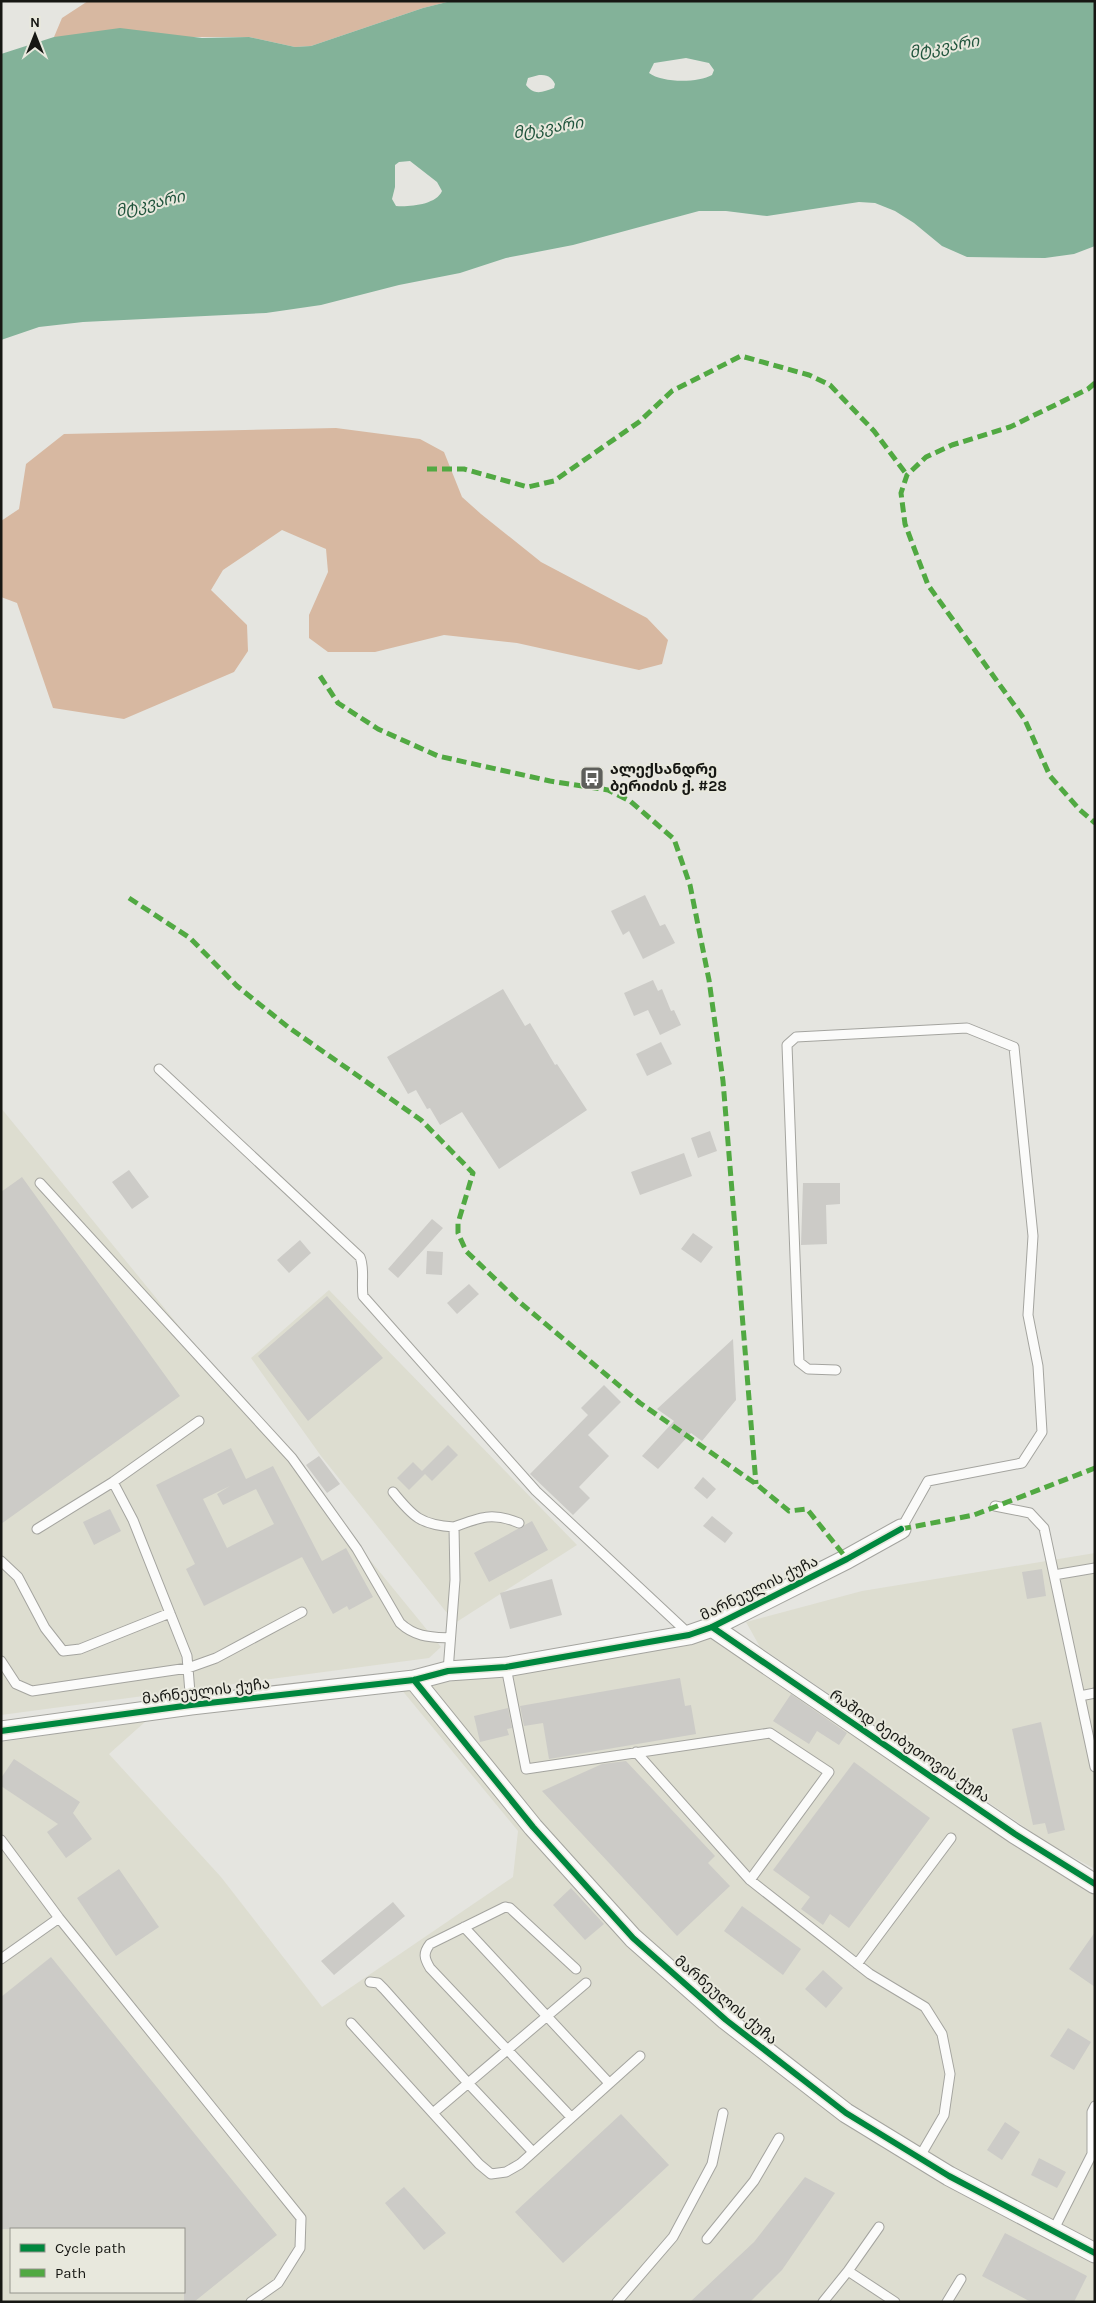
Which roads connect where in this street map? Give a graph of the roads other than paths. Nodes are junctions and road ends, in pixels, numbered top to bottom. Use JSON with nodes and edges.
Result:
{"nodes":[{"id":1,"x":159,"y":1069,"type":"dead end"},
{"id":2,"x":40,"y":1183,"type":"dead end"},
{"id":3,"x":836,"y":1370,"type":"dead end"},
{"id":4,"x":199,"y":1421,"type":"dead end"},
{"id":5,"x":113,"y":1482,"type":"junction"},
{"id":6,"x":393,"y":1492,"type":"dead end"},
{"id":7,"x":995,"y":1506,"type":"dead end"},
{"id":8,"x":520,"y":1523,"type":"dead end"},
{"id":9,"x":454,"y":1526,"type":"junction"},
{"id":10,"x":37,"y":1529,"type":"dead end"},
{"id":11,"x":901,"y":1529,"type":"joint"},
{"id":12,"x":1,"y":1561,"type":"edge"},
{"id":13,"x":1095,"y":1568,"type":"edge"},
{"id":14,"x":1054,"y":1575,"type":"junction"},
{"id":15,"x":302,"y":1612,"type":"dead end"},
{"id":16,"x":170,"y":1613,"type":"junction"},
{"id":17,"x":712,"y":1627,"type":"junction"},
{"id":18,"x":689,"y":1635,"type":"junction"},
{"id":19,"x":449,"y":1638,"type":"junction"},
{"id":20,"x":1,"y":1661,"type":"edge"},
{"id":21,"x":506,"y":1667,"type":"junction"},
{"id":22,"x":188,"y":1668,"type":"junction"},
{"id":23,"x":448,"y":1672,"type":"junction"},
{"id":24,"x":414,"y":1680,"type":"junction"},
{"id":25,"x":1095,"y":1693,"type":"edge"},
{"id":26,"x":1080,"y":1696,"type":"junction"},
{"id":27,"x":191,"y":1705,"type":"junction"},
{"id":28,"x":1,"y":1730,"type":"edge"},
{"id":29,"x":636,"y":1752,"type":"junction"},
{"id":30,"x":1095,"y":1767,"type":"edge"},
{"id":31,"x":951,"y":1838,"type":"dead end"},
{"id":32,"x":1,"y":1840,"type":"edge"},
{"id":33,"x":750,"y":1880,"type":"junction"},
{"id":34,"x":1095,"y":1884,"type":"edge"},
{"id":35,"x":59,"y":1918,"type":"junction"},
{"id":36,"x":464,"y":1926,"type":"junction"},
{"id":37,"x":1,"y":1959,"type":"edge"},
{"id":38,"x":857,"y":1964,"type":"junction"},
{"id":39,"x":576,"y":1969,"type":"dead end"},
{"id":40,"x":370,"y":1982,"type":"dead end"},
{"id":41,"x":586,"y":1983,"type":"dead end"},
{"id":42,"x":548,"y":2017,"type":"junction"},
{"id":43,"x":351,"y":2023,"type":"dead end"},
{"id":44,"x":507,"y":2049,"type":"junction"},
{"id":45,"x":640,"y":2056,"type":"dead end"},
{"id":46,"x":609,"y":2082,"type":"junction"},
{"id":47,"x":468,"y":2083,"type":"junction"},
{"id":48,"x":1095,"y":2106,"type":"edge"},
{"id":49,"x":432,"y":2113,"type":"junction"},
{"id":50,"x":723,"y":2113,"type":"dead end"},
{"id":51,"x":571,"y":2117,"type":"junction"},
{"id":52,"x":778,"y":2138,"type":"dead end"},
{"id":53,"x":533,"y":2152,"type":"junction"},
{"id":54,"x":919,"y":2158,"type":"junction"},
{"id":55,"x":879,"y":2227,"type":"dead end"},
{"id":56,"x":1053,"y":2231,"type":"junction"},
{"id":57,"x":707,"y":2238,"type":"dead end"},
{"id":58,"x":1095,"y":2253,"type":"edge"},
{"id":59,"x":848,"y":2271,"type":"junction"},
{"id":60,"x":961,"y":2279,"type":"dead end"},
{"id":61,"x":251,"y":2302,"type":"edge"},
{"id":62,"x":617,"y":2302,"type":"edge"},
{"id":63,"x":822,"y":2302,"type":"edge"},
{"id":64,"x":895,"y":2302,"type":"edge"},
{"id":65,"x":947,"y":2302,"type":"edge"}],
"edges":[{"from":1,"to":18,"type":"lane"},
{"from":2,"to":19,"type":"lane"},
{"from":3,"to":11,"type":"lane"},
{"from":4,"to":5,"type":"lane"},
{"from":5,"to":10,"type":"lane"},
{"from":5,"to":16,"type":"lane"},
{"from":6,"to":9,"type":"lane"},
{"from":7,"to":14,"type":"lane"},
{"from":8,"to":9,"type":"lane"},
{"from":9,"to":19,"type":"lane"},
{"from":11,"to":17,"type":"street","name":"მარნეულის ქუჩა"},
{"from":12,"to":16,"type":"lane"},
{"from":13,"to":14,"type":"lane"},
{"from":14,"to":26,"type":"lane"},
{"from":15,"to":22,"type":"lane"},
{"from":16,"to":22,"type":"lane"},
{"from":17,"to":18,"type":"street","name":"მარნეულის ქუჩა"},
{"from":17,"to":34,"type":"street","name":"რაშიდ ბეიბუთოვის ქუჩა"},
{"from":18,"to":21,"type":"street","name":"მარნეულის ქუჩა"},
{"from":19,"to":23,"type":"lane"},
{"from":20,"to":22,"type":"lane"},
{"from":21,"to":23,"type":"street","name":"მარნეულის ქუჩა"},
{"from":21,"to":29,"type":"lane"},
{"from":22,"to":27,"type":"lane"},
{"from":23,"to":24,"type":"street","name":"მარნეულის ქუჩა"},
{"from":24,"to":27,"type":"street","name":"მარნეულის ქუჩა"},
{"from":24,"to":54,"type":"street","name":"მარნეულის ქუჩა"},
{"from":25,"to":26,"type":"lane"},
{"from":26,"to":30,"type":"lane"},
{"from":27,"to":28,"type":"street","name":"მარნეულის ქუჩა"},
{"from":29,"to":33,"type":"lane"},
{"from":29,"to":33,"type":"lane"},
{"from":31,"to":38,"type":"lane"},
{"from":32,"to":35,"type":"lane"},
{"from":33,"to":38,"type":"lane"},
{"from":35,"to":37,"type":"lane"},
{"from":35,"to":61,"type":"lane"},
{"from":36,"to":39,"type":"lane"},
{"from":36,"to":42,"type":"lane"},
{"from":36,"to":44,"type":"lane"},
{"from":38,"to":54,"type":"lane"},
{"from":40,"to":47,"type":"lane"},
{"from":41,"to":42,"type":"lane"},
{"from":42,"to":44,"type":"lane"},
{"from":42,"to":46,"type":"lane"},
{"from":43,"to":49,"type":"lane"},
{"from":44,"to":47,"type":"lane"},
{"from":44,"to":51,"type":"lane"},
{"from":45,"to":46,"type":"lane"},
{"from":46,"to":51,"type":"lane"},
{"from":47,"to":49,"type":"lane"},
{"from":47,"to":53,"type":"lane"},
{"from":48,"to":56,"type":"lane"},
{"from":49,"to":53,"type":"lane"},
{"from":50,"to":62,"type":"lane"},
{"from":51,"to":53,"type":"lane"},
{"from":52,"to":57,"type":"lane"},
{"from":54,"to":56,"type":"street","name":"მარნეულის ქუჩა"},
{"from":55,"to":59,"type":"lane"},
{"from":56,"to":58,"type":"street","name":"მარნეულის ქუჩა"},
{"from":59,"to":63,"type":"lane"},
{"from":59,"to":64,"type":"lane"},
{"from":60,"to":65,"type":"lane"}]}
